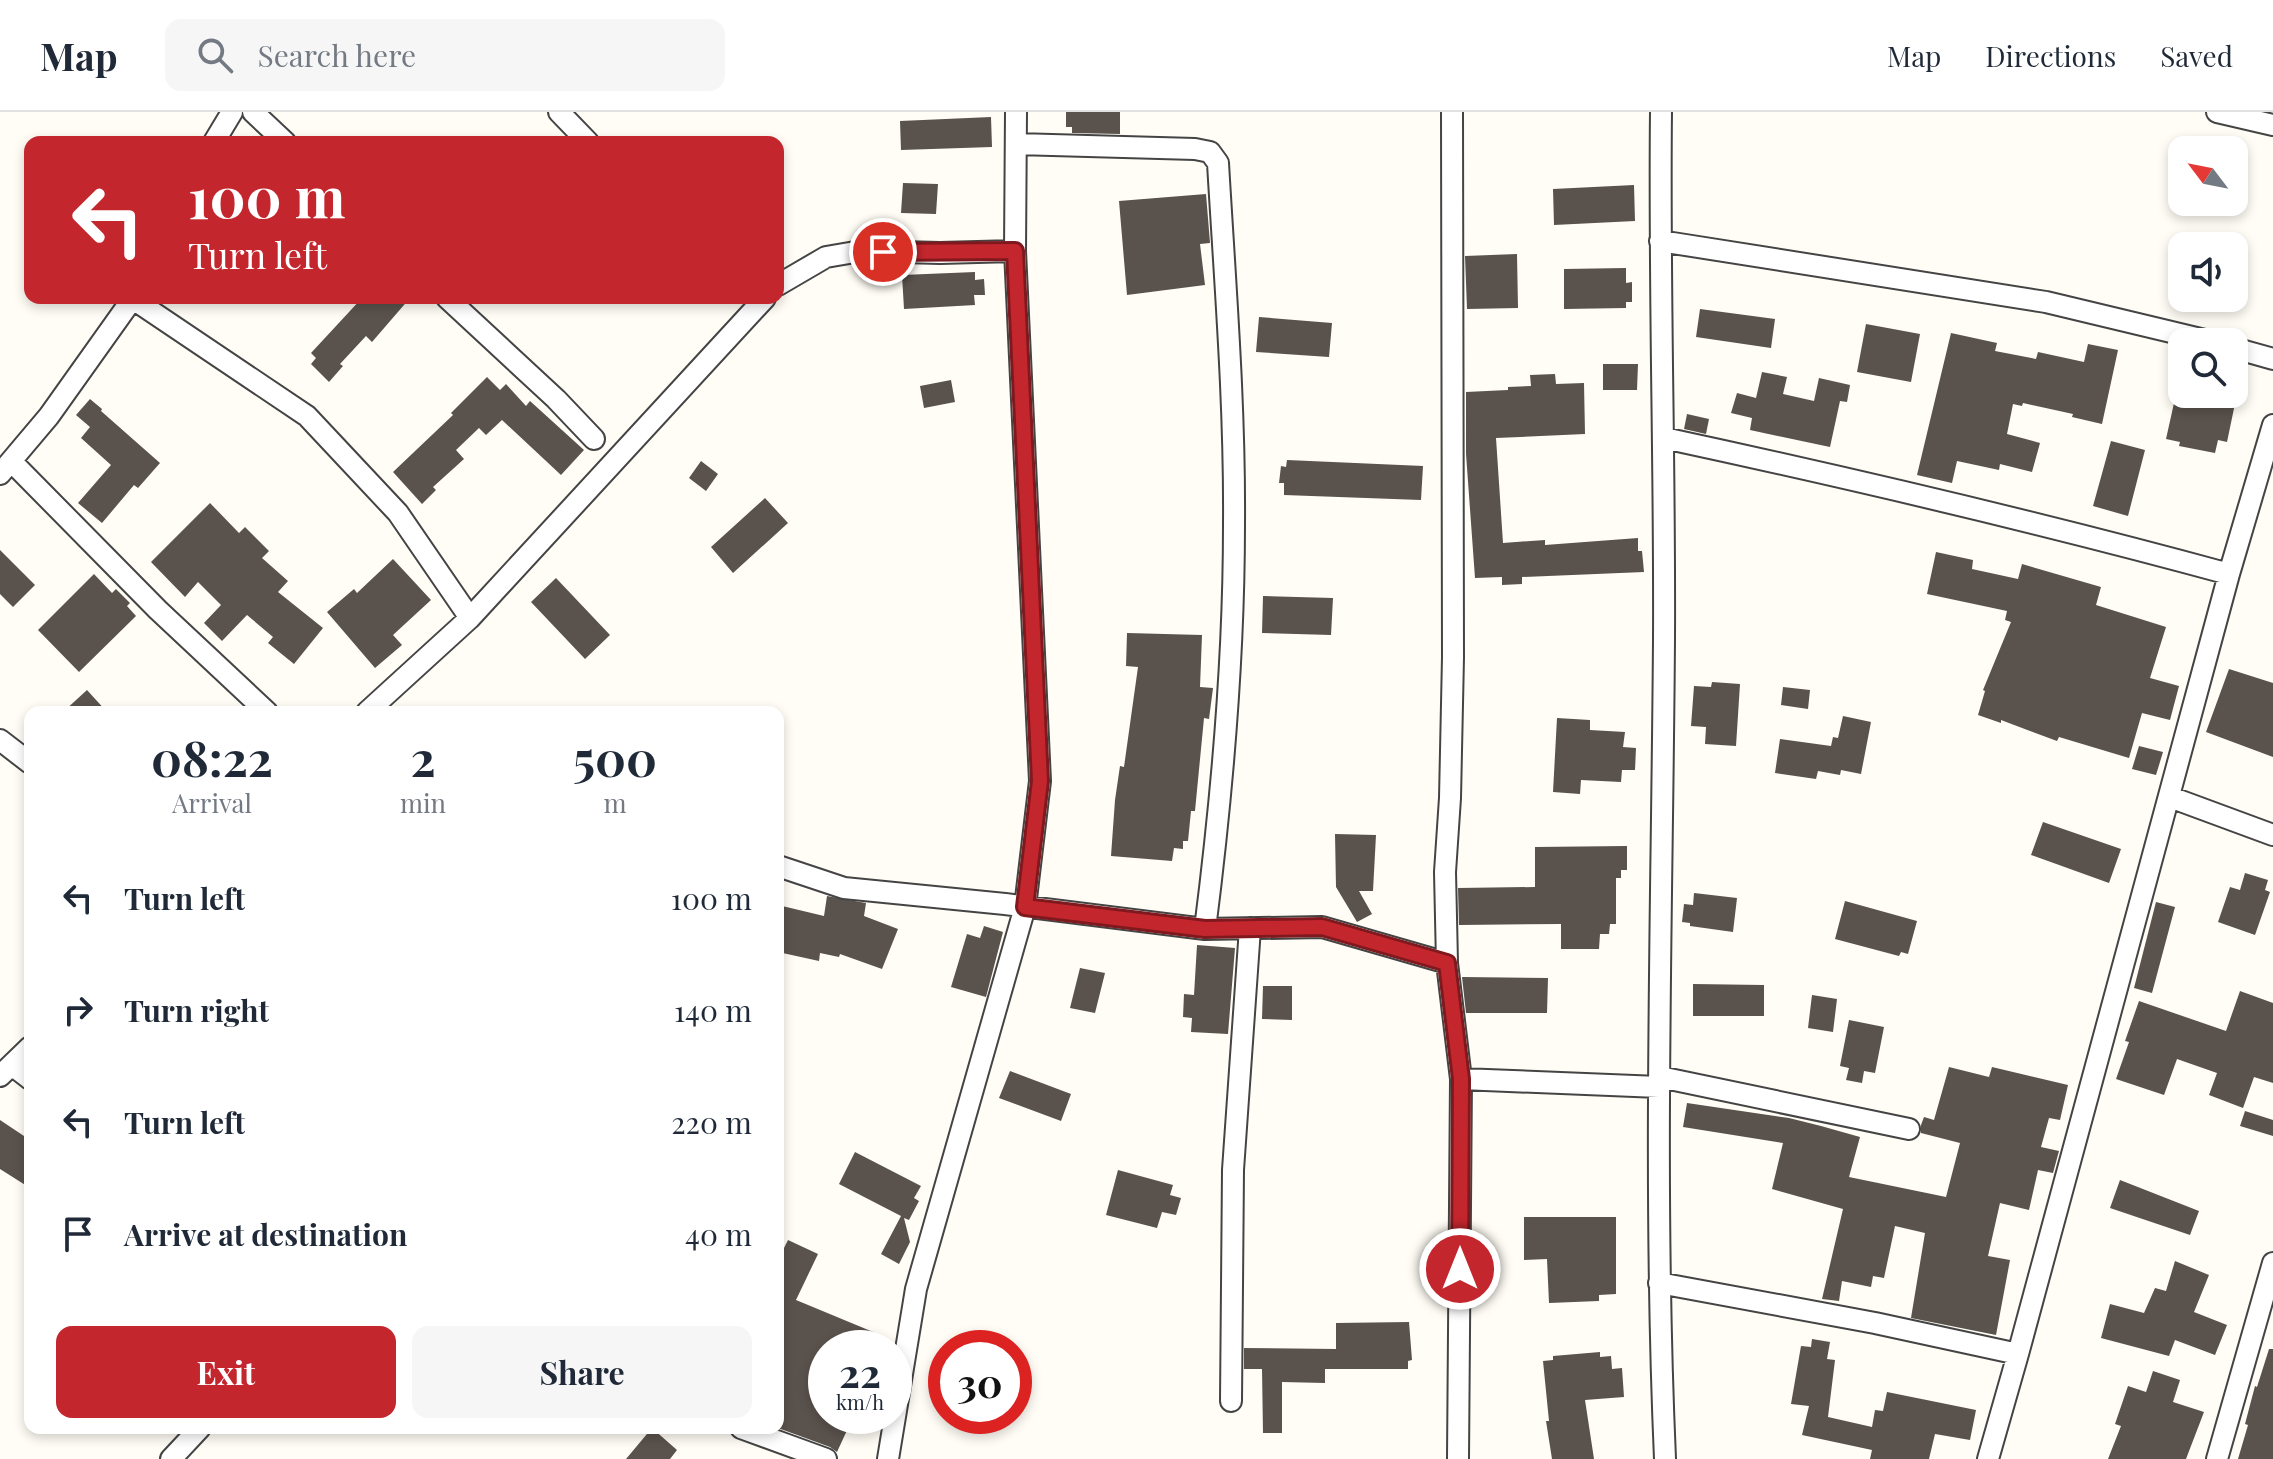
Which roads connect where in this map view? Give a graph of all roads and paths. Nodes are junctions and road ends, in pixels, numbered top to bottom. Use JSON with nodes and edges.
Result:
{"nodes":[{"id":1,"x":232,"y":112,"type":"edge"},
{"id":2,"x":253,"y":112,"type":"edge"},
{"id":3,"x":559,"y":112,"type":"edge"},
{"id":4,"x":1016,"y":112,"type":"edge"},
{"id":5,"x":1452,"y":112,"type":"edge"},
{"id":6,"x":1661,"y":112,"type":"edge"},
{"id":7,"x":2217,"y":112,"type":"edge"},
{"id":8,"x":2273,"y":125,"type":"edge"},
{"id":9,"x":218,"y":136,"type":"edge"},
{"id":10,"x":279,"y":136,"type":"edge"},
{"id":11,"x":582,"y":136,"type":"edge"},
{"id":12,"x":1016,"y":144,"type":"junction"},
{"id":13,"x":1660,"y":241,"type":"junction"},
{"id":14,"x":1015,"y":251,"type":"junction"},
{"id":15,"x":784,"y":282,"type":"edge"},
{"id":16,"x":129,"y":304,"type":"edge"},
{"id":17,"x":142,"y":304,"type":"edge"},
{"id":18,"x":453,"y":304,"type":"edge"},
{"id":19,"x":759,"y":304,"type":"edge"},
{"id":20,"x":2168,"y":331,"type":"edge"},
{"id":21,"x":2248,"y":352,"type":"edge"},
{"id":22,"x":2273,"y":359,"type":"edge"},
{"id":23,"x":2273,"y":425,"type":"edge"},
{"id":24,"x":1664,"y":438,"type":"junction"},
{"id":25,"x":594,"y":439,"type":"dead end"},
{"id":26,"x":6,"y":468,"type":"edge"},
{"id":27,"x":2229,"y":574,"type":"junction"},
{"id":28,"x":470,"y":618,"type":"junction"},
{"id":29,"x":261,"y":706,"type":"edge"},
{"id":30,"x":374,"y":706,"type":"edge"},
{"id":31,"x":0,"y":740,"type":"edge"},
{"id":32,"x":24,"y":758,"type":"edge"},
{"id":33,"x":2170,"y":797,"type":"junction"},
{"id":34,"x":2273,"y":835,"type":"edge"},
{"id":35,"x":784,"y":868,"type":"edge"},
{"id":36,"x":1025,"y":907,"type":"junction"},
{"id":37,"x":1250,"y":928,"type":"junction"},
{"id":38,"x":1205,"y":929,"type":"junction"},
{"id":39,"x":1447,"y":963,"type":"junction"},
{"id":40,"x":24,"y":1053,"type":"edge"},
{"id":41,"x":6,"y":1070,"type":"edge"},
{"id":42,"x":1461,"y":1079,"type":"junction"},
{"id":43,"x":1660,"y":1082,"type":"junction"},
{"id":44,"x":1909,"y":1129,"type":"dead end"},
{"id":45,"x":2273,"y":1263,"type":"edge"},
{"id":46,"x":1659,"y":1283,"type":"junction"},
{"id":47,"x":2018,"y":1354,"type":"junction"},
{"id":48,"x":1231,"y":1401,"type":"dead end"},
{"id":49,"x":194,"y":1434,"type":"edge"},
{"id":50,"x":757,"y":1434,"type":"edge"},
{"id":51,"x":171,"y":1459,"type":"edge"},
{"id":52,"x":826,"y":1459,"type":"edge"},
{"id":53,"x":888,"y":1459,"type":"edge"},
{"id":54,"x":1458,"y":1459,"type":"edge"},
{"id":55,"x":1665,"y":1459,"type":"edge"},
{"id":56,"x":1988,"y":1459,"type":"edge"},
{"id":57,"x":2217,"y":1459,"type":"edge"}],
"edges":[{"from":1,"to":9,"type":"street"},
{"from":2,"to":10,"type":"street"},
{"from":3,"to":11,"type":"street"},
{"from":4,"to":12,"type":"street"},
{"from":5,"to":39,"type":"street"},
{"from":6,"to":13,"type":"street"},
{"from":7,"to":8,"type":"street"},
{"from":12,"to":14,"type":"street"},
{"from":12,"to":38,"type":"street"},
{"from":13,"to":20,"type":"street"},
{"from":13,"to":24,"type":"street"},
{"from":14,"to":15,"type":"street"},
{"from":14,"to":36,"type":"street"},
{"from":16,"to":26,"type":"street"},
{"from":17,"to":28,"type":"street"},
{"from":18,"to":25,"type":"street"},
{"from":19,"to":28,"type":"street"},
{"from":21,"to":22,"type":"street"},
{"from":23,"to":27,"type":"street"},
{"from":24,"to":27,"type":"street"},
{"from":24,"to":43,"type":"street"},
{"from":26,"to":29,"type":"street"},
{"from":27,"to":33,"type":"street"},
{"from":28,"to":30,"type":"street"},
{"from":31,"to":32,"type":"street"},
{"from":33,"to":34,"type":"street"},
{"from":33,"to":47,"type":"street"},
{"from":35,"to":36,"type":"street"},
{"from":36,"to":38,"type":"street"},
{"from":36,"to":53,"type":"street"},
{"from":37,"to":38,"type":"street"},
{"from":37,"to":39,"type":"street"},
{"from":37,"to":48,"type":"street"},
{"from":39,"to":42,"type":"street"},
{"from":40,"to":41,"type":"street"},
{"from":42,"to":43,"type":"street"},
{"from":42,"to":54,"type":"street"},
{"from":43,"to":44,"type":"street"},
{"from":43,"to":46,"type":"street"},
{"from":45,"to":57,"type":"street"},
{"from":46,"to":47,"type":"street"},
{"from":46,"to":55,"type":"street"},
{"from":47,"to":56,"type":"street"},
{"from":49,"to":51,"type":"street"},
{"from":50,"to":52,"type":"street"}]}
